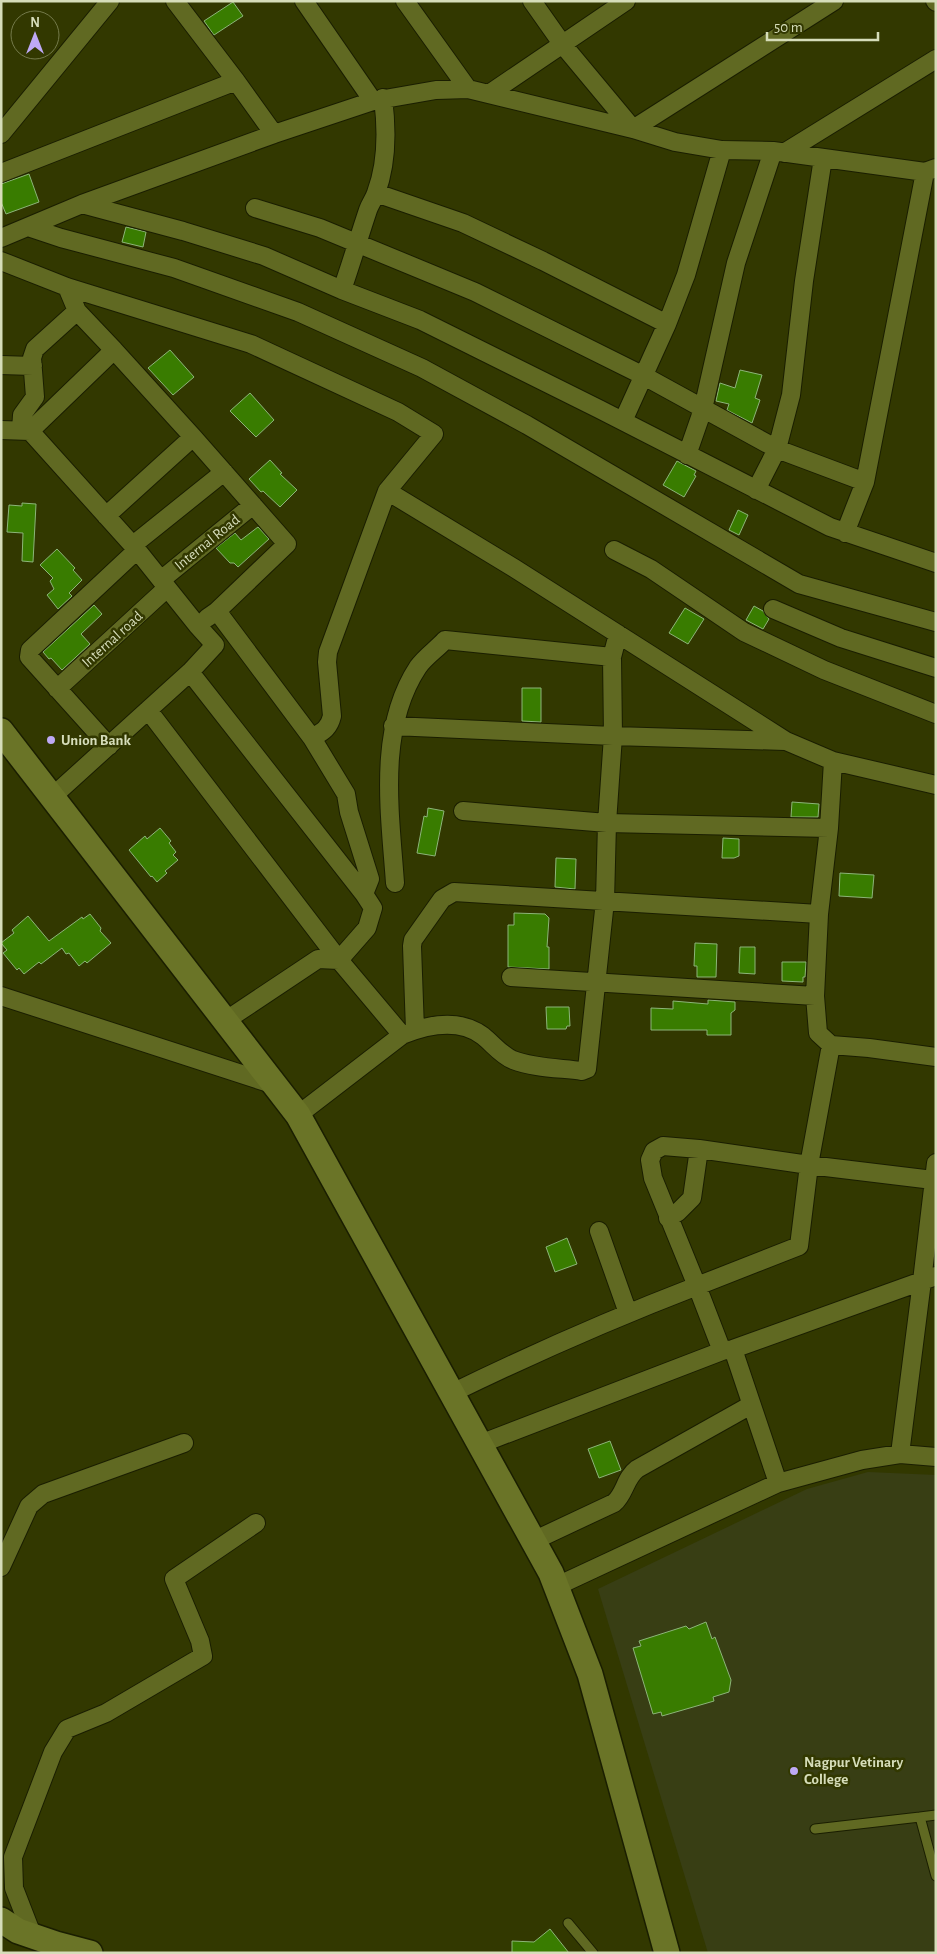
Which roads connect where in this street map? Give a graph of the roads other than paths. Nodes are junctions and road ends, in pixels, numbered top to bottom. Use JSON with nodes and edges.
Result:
{"nodes":[{"id":1,"x":110,"y":1,"type":"edge"},
{"id":2,"x":175,"y":1,"type":"edge"},
{"id":3,"x":304,"y":1,"type":"edge"},
{"id":4,"x":405,"y":1,"type":"edge"},
{"id":5,"x":532,"y":1,"type":"edge"},
{"id":6,"x":626,"y":1,"type":"edge"},
{"id":7,"x":834,"y":1,"type":"edge"},
{"id":8,"x":563,"y":45,"type":"junction"},
{"id":9,"x":936,"y":59,"type":"edge"},
{"id":10,"x":236,"y":81,"type":"junction"},
{"id":11,"x":468,"y":89,"type":"junction"},
{"id":12,"x":489,"y":94,"type":"junction"},
{"id":13,"x":378,"y":100,"type":"junction"},
{"id":14,"x":633,"y":129,"type":"junction"},
{"id":15,"x":1,"y":134,"type":"edge"},
{"id":16,"x":274,"y":134,"type":"junction"},
{"id":17,"x":722,"y":150,"type":"junction"},
{"id":18,"x":779,"y":152,"type":"junction"},
{"id":19,"x":823,"y":158,"type":"junction"},
{"id":20,"x":930,"y":170,"type":"edge"},
{"id":21,"x":1,"y":174,"type":"edge"},
{"id":22,"x":376,"y":193,"type":"junction"},
{"id":23,"x":82,"y":204,"type":"junction"},
{"id":24,"x":255,"y":208,"type":"dead end"},
{"id":25,"x":28,"y":227,"type":"junction"},
{"id":26,"x":1,"y":238,"type":"edge"},
{"id":27,"x":358,"y":243,"type":"junction"},
{"id":28,"x":4,"y":266,"type":"edge"},
{"id":29,"x":66,"y":287,"type":"junction"},
{"id":30,"x":342,"y":290,"type":"junction"},
{"id":31,"x":77,"y":311,"type":"junction"},
{"id":32,"x":667,"y":324,"type":"junction"},
{"id":33,"x":114,"y":350,"type":"junction"},
{"id":34,"x":1,"y":365,"type":"edge"},
{"id":35,"x":33,"y":366,"type":"junction"},
{"id":36,"x":644,"y":376,"type":"junction"},
{"id":37,"x":703,"y":409,"type":"junction"},
{"id":38,"x":623,"y":421,"type":"junction"},
{"id":39,"x":1,"y":430,"type":"edge"},
{"id":40,"x":25,"y":431,"type":"junction"},
{"id":41,"x":193,"y":437,"type":"junction"},
{"id":42,"x":776,"y":449,"type":"junction"},
{"id":43,"x":687,"y":455,"type":"junction"},
{"id":44,"x":224,"y":472,"type":"junction"},
{"id":45,"x":864,"y":482,"type":"junction"},
{"id":46,"x":756,"y":490,"type":"junction"},
{"id":47,"x":387,"y":491,"type":"junction"},
{"id":48,"x":253,"y":505,"type":"junction"},
{"id":49,"x":106,"y":516,"type":"junction"},
{"id":50,"x":845,"y":533,"type":"junction"},
{"id":51,"x":135,"y":548,"type":"junction"},
{"id":52,"x":614,"y":550,"type":"dead end"},
{"id":53,"x":936,"y":564,"type":"edge"},
{"id":54,"x":164,"y":584,"type":"junction"},
{"id":55,"x":773,"y":609,"type":"dead end"},
{"id":56,"x":217,"y":611,"type":"junction"},
{"id":57,"x":936,"y":622,"type":"edge"},
{"id":58,"x":196,"y":625,"type":"junction"},
{"id":59,"x":618,"y":634,"type":"junction"},
{"id":60,"x":612,"y":657,"type":"junction"},
{"id":61,"x":936,"y":668,"type":"edge"},
{"id":62,"x":190,"y":672,"type":"junction"},
{"id":63,"x":57,"y":689,"type":"junction"},
{"id":64,"x":148,"y":710,"type":"junction"},
{"id":65,"x":936,"y":714,"type":"edge"},
{"id":66,"x":394,"y":726,"type":"junction"},
{"id":67,"x":1,"y":731,"type":"edge"},
{"id":68,"x":613,"y":736,"type":"junction"},
{"id":69,"x":312,"y":738,"type":"junction"},
{"id":70,"x":786,"y":741,"type":"junction"},
{"id":71,"x":109,"y":746,"type":"junction"},
{"id":72,"x":833,"y":761,"type":"junction"},
{"id":73,"x":936,"y":785,"type":"edge"},
{"id":74,"x":52,"y":797,"type":"junction"},
{"id":75,"x":462,"y":811,"type":"dead end"},
{"id":76,"x":607,"y":823,"type":"junction"},
{"id":77,"x":829,"y":828,"type":"junction"},
{"id":78,"x":395,"y":883,"type":"dead end"},
{"id":79,"x":364,"y":894,"type":"junction"},
{"id":80,"x":605,"y":900,"type":"junction"},
{"id":81,"x":819,"y":914,"type":"junction"},
{"id":82,"x":339,"y":960,"type":"junction"},
{"id":83,"x":511,"y":977,"type":"dead end"},
{"id":84,"x":597,"y":982,"type":"junction"},
{"id":85,"x":1,"y":996,"type":"edge"},
{"id":86,"x":814,"y":996,"type":"junction"},
{"id":87,"x":226,"y":1021,"type":"junction"},
{"id":88,"x":408,"y":1033,"type":"junction"},
{"id":89,"x":831,"y":1045,"type":"junction"},
{"id":90,"x":936,"y":1057,"type":"edge"},
{"id":91,"x":275,"y":1085,"type":"junction"},
{"id":92,"x":298,"y":1116,"type":"junction"},
{"id":93,"x":699,"y":1148,"type":"junction"},
{"id":94,"x":936,"y":1162,"type":"edge"},
{"id":95,"x":809,"y":1165,"type":"junction"},
{"id":96,"x":933,"y":1180,"type":"junction"},
{"id":97,"x":668,"y":1218,"type":"junction"},
{"id":98,"x":600,"y":1231,"type":"dead end"},
{"id":99,"x":929,"y":1278,"type":"edge"},
{"id":100,"x":697,"y":1286,"type":"junction"},
{"id":101,"x":628,"y":1313,"type":"junction"},
{"id":102,"x":728,"y":1350,"type":"junction"},
{"id":103,"x":452,"y":1393,"type":"junction"},
{"id":104,"x":751,"y":1406,"type":"junction"},
{"id":105,"x":184,"y":1442,"type":"dead end"},
{"id":106,"x":480,"y":1444,"type":"junction"},
{"id":107,"x":900,"y":1454,"type":"junction"},
{"id":108,"x":936,"y":1456,"type":"edge"},
{"id":109,"x":778,"y":1483,"type":"junction"},
{"id":110,"x":256,"y":1523,"type":"dead end"},
{"id":111,"x":533,"y":1541,"type":"junction"},
{"id":112,"x":1,"y":1567,"type":"edge"},
{"id":113,"x":557,"y":1586,"type":"junction"},
{"id":114,"x":936,"y":1815,"type":"edge"},
{"id":115,"x":920,"y":1817,"type":"junction"},
{"id":116,"x":815,"y":1829,"type":"dead end"},
{"id":117,"x":936,"y":1876,"type":"edge"},
{"id":118,"x":1,"y":1920,"type":"edge"},
{"id":119,"x":568,"y":1923,"type":"dead end"},
{"id":120,"x":33,"y":1937,"type":"junction"},
{"id":121,"x":90,"y":1953,"type":"edge"},
{"id":122,"x":593,"y":1953,"type":"edge"},
{"id":123,"x":667,"y":1953,"type":"edge"}],
"edges":[{"from":1,"to":15,"type":"street"},
{"from":2,"to":10,"type":"street"},
{"from":3,"to":13,"type":"street"},
{"from":4,"to":11,"type":"street"},
{"from":5,"to":8,"type":"street"},
{"from":6,"to":8,"type":"street"},
{"from":7,"to":14,"type":"street"},
{"from":8,"to":12,"type":"street"},
{"from":8,"to":14,"type":"street"},
{"from":9,"to":18,"type":"street"},
{"from":10,"to":16,"type":"street"},
{"from":10,"to":21,"type":"street"},
{"from":11,"to":12,"type":"street"},
{"from":11,"to":13,"type":"street"},
{"from":12,"to":14,"type":"street"},
{"from":13,"to":16,"type":"street"},
{"from":13,"to":22,"type":"street"},
{"from":14,"to":17,"type":"street"},
{"from":16,"to":23,"type":"street"},
{"from":17,"to":18,"type":"street"},
{"from":17,"to":32,"type":"street"},
{"from":18,"to":19,"type":"street"},
{"from":18,"to":37,"type":"street"},
{"from":19,"to":20,"type":"street"},
{"from":19,"to":42,"type":"street"},
{"from":20,"to":45,"type":"street"},
{"from":22,"to":27,"type":"street"},
{"from":22,"to":32,"type":"street"},
{"from":23,"to":25,"type":"street"},
{"from":23,"to":30,"type":"street"},
{"from":24,"to":27,"type":"street"},
{"from":25,"to":26,"type":"street"},
{"from":25,"to":57,"type":"street"},
{"from":27,"to":30,"type":"street"},
{"from":27,"to":36,"type":"street"},
{"from":28,"to":29,"type":"street"},
{"from":29,"to":31,"type":"street"},
{"from":29,"to":47,"type":"street"},
{"from":30,"to":38,"type":"street"},
{"from":31,"to":33,"type":"street"},
{"from":31,"to":35,"type":"street"},
{"from":32,"to":36,"type":"street"},
{"from":33,"to":40,"type":"street"},
{"from":33,"to":41,"type":"street"},
{"from":34,"to":35,"type":"street"},
{"from":35,"to":40,"type":"street"},
{"from":36,"to":37,"type":"street"},
{"from":36,"to":38,"type":"street"},
{"from":37,"to":42,"type":"street"},
{"from":37,"to":43,"type":"street"},
{"from":38,"to":43,"type":"street"},
{"from":39,"to":40,"type":"street"},
{"from":40,"to":49,"type":"street"},
{"from":41,"to":44,"type":"street"},
{"from":41,"to":49,"type":"street"},
{"from":42,"to":45,"type":"street"},
{"from":42,"to":46,"type":"street"},
{"from":43,"to":46,"type":"street"},
{"from":44,"to":48,"type":"street"},
{"from":44,"to":51,"type":"street"},
{"from":45,"to":50,"type":"street"},
{"from":46,"to":50,"type":"street"},
{"from":47,"to":59,"type":"street"},
{"from":47,"to":69,"type":"street"},
{"from":48,"to":54,"type":"street","name":"Internal Road"},
{"from":48,"to":56,"type":"street"},
{"from":49,"to":51,"type":"street"},
{"from":50,"to":53,"type":"street"},
{"from":51,"to":54,"type":"street"},
{"from":51,"to":63,"type":"street"},
{"from":52,"to":65,"type":"street"},
{"from":54,"to":58,"type":"street"},
{"from":54,"to":63,"type":"street","name":"Internal road"},
{"from":55,"to":61,"type":"street"},
{"from":56,"to":58,"type":"street"},
{"from":56,"to":69,"type":"street"},
{"from":58,"to":62,"type":"street"},
{"from":59,"to":60,"type":"street"},
{"from":59,"to":70,"type":"street"},
{"from":60,"to":66,"type":"street"},
{"from":60,"to":68,"type":"street"},
{"from":62,"to":64,"type":"street"},
{"from":62,"to":79,"type":"street"},
{"from":63,"to":71,"type":"street"},
{"from":64,"to":71,"type":"street"},
{"from":64,"to":82,"type":"street"},
{"from":66,"to":68,"type":"street"},
{"from":66,"to":78,"type":"street"},
{"from":67,"to":74,"type":"street"},
{"from":68,"to":70,"type":"street"},
{"from":68,"to":76,"type":"street"},
{"from":69,"to":79,"type":"street"},
{"from":70,"to":72,"type":"street"},
{"from":71,"to":74,"type":"street"},
{"from":72,"to":73,"type":"street"},
{"from":72,"to":77,"type":"street"},
{"from":74,"to":87,"type":"street"},
{"from":75,"to":76,"type":"street"},
{"from":76,"to":77,"type":"street"},
{"from":76,"to":80,"type":"street"},
{"from":77,"to":81,"type":"street"},
{"from":79,"to":82,"type":"street"},
{"from":80,"to":81,"type":"street"},
{"from":80,"to":84,"type":"street"},
{"from":80,"to":88,"type":"street"},
{"from":81,"to":86,"type":"street"},
{"from":82,"to":87,"type":"street"},
{"from":82,"to":88,"type":"street"},
{"from":83,"to":84,"type":"street"},
{"from":84,"to":86,"type":"street"},
{"from":84,"to":88,"type":"street"},
{"from":85,"to":91,"type":"street"},
{"from":86,"to":89,"type":"street"},
{"from":87,"to":91,"type":"street"},
{"from":88,"to":92,"type":"street"},
{"from":89,"to":90,"type":"street"},
{"from":89,"to":95,"type":"street"},
{"from":91,"to":92,"type":"street"},
{"from":92,"to":103,"type":"street"},
{"from":93,"to":95,"type":"street"},
{"from":93,"to":97,"type":"street"},
{"from":93,"to":97,"type":"street"},
{"from":94,"to":96,"type":"street"},
{"from":95,"to":96,"type":"street"},
{"from":95,"to":100,"type":"street"},
{"from":96,"to":99,"type":"street"},
{"from":97,"to":100,"type":"street"},
{"from":98,"to":101,"type":"street"},
{"from":99,"to":102,"type":"street"},
{"from":99,"to":107,"type":"street"},
{"from":100,"to":101,"type":"street"},
{"from":100,"to":102,"type":"street"},
{"from":101,"to":103,"type":"street"},
{"from":102,"to":104,"type":"street"},
{"from":102,"to":106,"type":"street"},
{"from":103,"to":106,"type":"street"},
{"from":104,"to":109,"type":"street"},
{"from":104,"to":111,"type":"street"},
{"from":105,"to":112,"type":"street"},
{"from":106,"to":111,"type":"street"},
{"from":107,"to":108,"type":"street"},
{"from":107,"to":109,"type":"street"},
{"from":109,"to":113,"type":"street"},
{"from":110,"to":120,"type":"street"},
{"from":111,"to":113,"type":"street"},
{"from":113,"to":123,"type":"street"},
{"from":114,"to":115,"type":"lane"},
{"from":115,"to":116,"type":"lane"},
{"from":115,"to":117,"type":"lane"},
{"from":118,"to":120,"type":"street"},
{"from":119,"to":122,"type":"lane"},
{"from":120,"to":121,"type":"street"}]}
